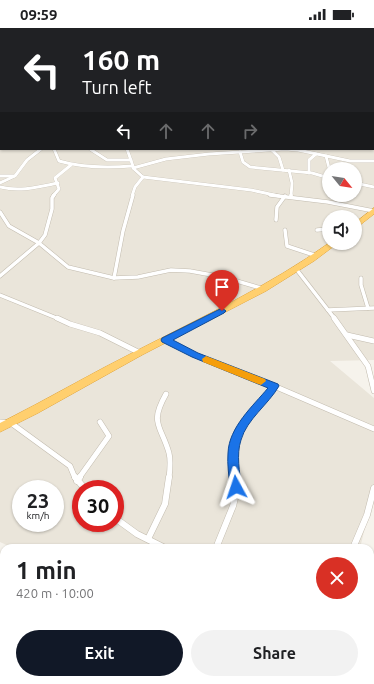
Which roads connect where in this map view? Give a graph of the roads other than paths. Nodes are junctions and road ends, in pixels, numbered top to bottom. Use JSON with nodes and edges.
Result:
{"nodes":[{"id":1,"x":39,"y":150,"type":"edge"},
{"id":2,"x":54,"y":150,"type":"edge"},
{"id":3,"x":92,"y":150,"type":"edge"},
{"id":4,"x":127,"y":150,"type":"edge"},
{"id":5,"x":250,"y":150,"type":"edge"},
{"id":6,"x":272,"y":150,"type":"edge"},
{"id":7,"x":302,"y":150,"type":"edge"},
{"id":8,"x":240,"y":152,"type":"junction"},
{"id":9,"x":316,"y":154,"type":"junction"},
{"id":10,"x":326,"y":156,"type":"junction"},
{"id":11,"x":131,"y":160,"type":"junction"},
{"id":12,"x":328,"y":162,"type":"edge"},
{"id":13,"x":374,"y":162,"type":"edge"},
{"id":14,"x":71,"y":165,"type":"junction"},
{"id":15,"x":132,"y":167,"type":"junction"},
{"id":16,"x":283,"y":170,"type":"junction"},
{"id":17,"x":289,"y":170,"type":"junction"},
{"id":18,"x":309,"y":173,"type":"junction"},
{"id":19,"x":0,"y":176,"type":"edge"},
{"id":20,"x":15,"y":176,"type":"junction"},
{"id":21,"x":322,"y":176,"type":"edge"},
{"id":22,"x":143,"y":177,"type":"junction"},
{"id":23,"x":58,"y":183,"type":"junction"},
{"id":24,"x":0,"y":184,"type":"edge"},
{"id":25,"x":362,"y":184,"type":"edge"},
{"id":26,"x":0,"y":187,"type":"edge"},
{"id":27,"x":374,"y":187,"type":"edge"},
{"id":28,"x":285,"y":196,"type":"junction"},
{"id":29,"x":291,"y":197,"type":"junction"},
{"id":30,"x":374,"y":211,"type":"edge"},
{"id":31,"x":0,"y":212,"type":"edge"},
{"id":32,"x":276,"y":220,"type":"dead end"},
{"id":33,"x":362,"y":221,"type":"edge"},
{"id":34,"x":0,"y":224,"type":"edge"},
{"id":35,"x":7,"y":224,"type":"junction"},
{"id":36,"x":285,"y":230,"type":"dead end"},
{"id":37,"x":317,"y":230,"type":"dead end"},
{"id":38,"x":322,"y":230,"type":"edge"},
{"id":39,"x":39,"y":243,"type":"junction"},
{"id":40,"x":325,"y":250,"type":"edge"},
{"id":41,"x":317,"y":256,"type":"junction"},
{"id":42,"x":297,"y":270,"type":"junction"},
{"id":43,"x":0,"y":276,"type":"edge"},
{"id":44,"x":114,"y":278,"type":"junction"},
{"id":45,"x":361,"y":278,"type":"dead end"},
{"id":46,"x":264,"y":289,"type":"junction"},
{"id":47,"x":0,"y":295,"type":"edge"},
{"id":48,"x":368,"y":308,"type":"junction"},
{"id":49,"x":374,"y":308,"type":"edge"},
{"id":50,"x":328,"y":310,"type":"junction"},
{"id":51,"x":347,"y":335,"type":"junction"},
{"id":52,"x":165,"y":340,"type":"junction"},
{"id":53,"x":374,"y":341,"type":"edge"},
{"id":54,"x":140,"y":353,"type":"junction"},
{"id":55,"x":274,"y":386,"type":"junction"},
{"id":56,"x":374,"y":391,"type":"edge"},
{"id":57,"x":166,"y":394,"type":"dead end"},
{"id":58,"x":0,"y":422,"type":"edge"},
{"id":59,"x":100,"y":422,"type":"dead end"},
{"id":60,"x":11,"y":423,"type":"junction"},
{"id":61,"x":0,"y":428,"type":"edge"},
{"id":62,"x":374,"y":429,"type":"edge"},
{"id":63,"x":77,"y":480,"type":"edge"},
{"id":64,"x":78,"y":480,"type":"edge"},
{"id":65,"x":374,"y":488,"type":"edge"},
{"id":66,"x":124,"y":525,"type":"edge"},
{"id":67,"x":148,"y":539,"type":"junction"},
{"id":68,"x":157,"y":544,"type":"edge"},
{"id":69,"x":218,"y":544,"type":"edge"},
{"id":70,"x":355,"y":544,"type":"edge"}],
"edges":[{"from":1,"to":20,"type":"street"},
{"from":2,"to":14,"type":"street"},
{"from":3,"to":11,"type":"street"},
{"from":4,"to":11,"type":"street"},
{"from":5,"to":6,"type":"street"},
{"from":5,"to":8,"type":"street"},
{"from":6,"to":16,"type":"street"},
{"from":7,"to":9,"type":"street"},
{"from":8,"to":15,"type":"street"},
{"from":8,"to":16,"type":"street"},
{"from":9,"to":10,"type":"street"},
{"from":9,"to":18,"type":"street"},
{"from":10,"to":12,"type":"street"},
{"from":10,"to":13,"type":"street"},
{"from":11,"to":15,"type":"street"},
{"from":14,"to":15,"type":"street"},
{"from":14,"to":23,"type":"street"},
{"from":15,"to":22,"type":"street"},
{"from":16,"to":17,"type":"street"},
{"from":17,"to":18,"type":"street"},
{"from":17,"to":29,"type":"street"},
{"from":18,"to":21,"type":"street"},
{"from":19,"to":20,"type":"street"},
{"from":20,"to":24,"type":"street"},
{"from":22,"to":28,"type":"street"},
{"from":22,"to":44,"type":"street"},
{"from":23,"to":26,"type":"street"},
{"from":23,"to":39,"type":"street"},
{"from":25,"to":27,"type":"street"},
{"from":28,"to":29,"type":"street"},
{"from":28,"to":32,"type":"street"},
{"from":29,"to":30,"type":"street"},
{"from":30,"to":33,"type":"highway"},
{"from":31,"to":35,"type":"street"},
{"from":34,"to":35,"type":"street"},
{"from":35,"to":39,"type":"street"},
{"from":36,"to":41,"type":"street"},
{"from":37,"to":38,"type":"street"},
{"from":39,"to":43,"type":"street"},
{"from":39,"to":44,"type":"street"},
{"from":40,"to":41,"type":"highway"},
{"from":41,"to":42,"type":"highway"},
{"from":42,"to":46,"type":"highway"},
{"from":42,"to":50,"type":"street"},
{"from":44,"to":46,"type":"street"},
{"from":45,"to":48,"type":"street"},
{"from":46,"to":52,"type":"highway"},
{"from":47,"to":54,"type":"street"},
{"from":48,"to":49,"type":"street"},
{"from":48,"to":50,"type":"street"},
{"from":50,"to":51,"type":"street"},
{"from":51,"to":53,"type":"street"},
{"from":51,"to":56,"type":"street"},
{"from":52,"to":54,"type":"highway"},
{"from":52,"to":55,"type":"street"},
{"from":54,"to":60,"type":"highway"},
{"from":55,"to":62,"type":"street"},
{"from":55,"to":69,"type":"street"},
{"from":57,"to":67,"type":"street"},
{"from":58,"to":60,"type":"street"},
{"from":59,"to":64,"type":"street"},
{"from":60,"to":61,"type":"highway"},
{"from":60,"to":63,"type":"street"},
{"from":65,"to":70,"type":"street"},
{"from":66,"to":67,"type":"street"},
{"from":67,"to":68,"type":"street"}]}
